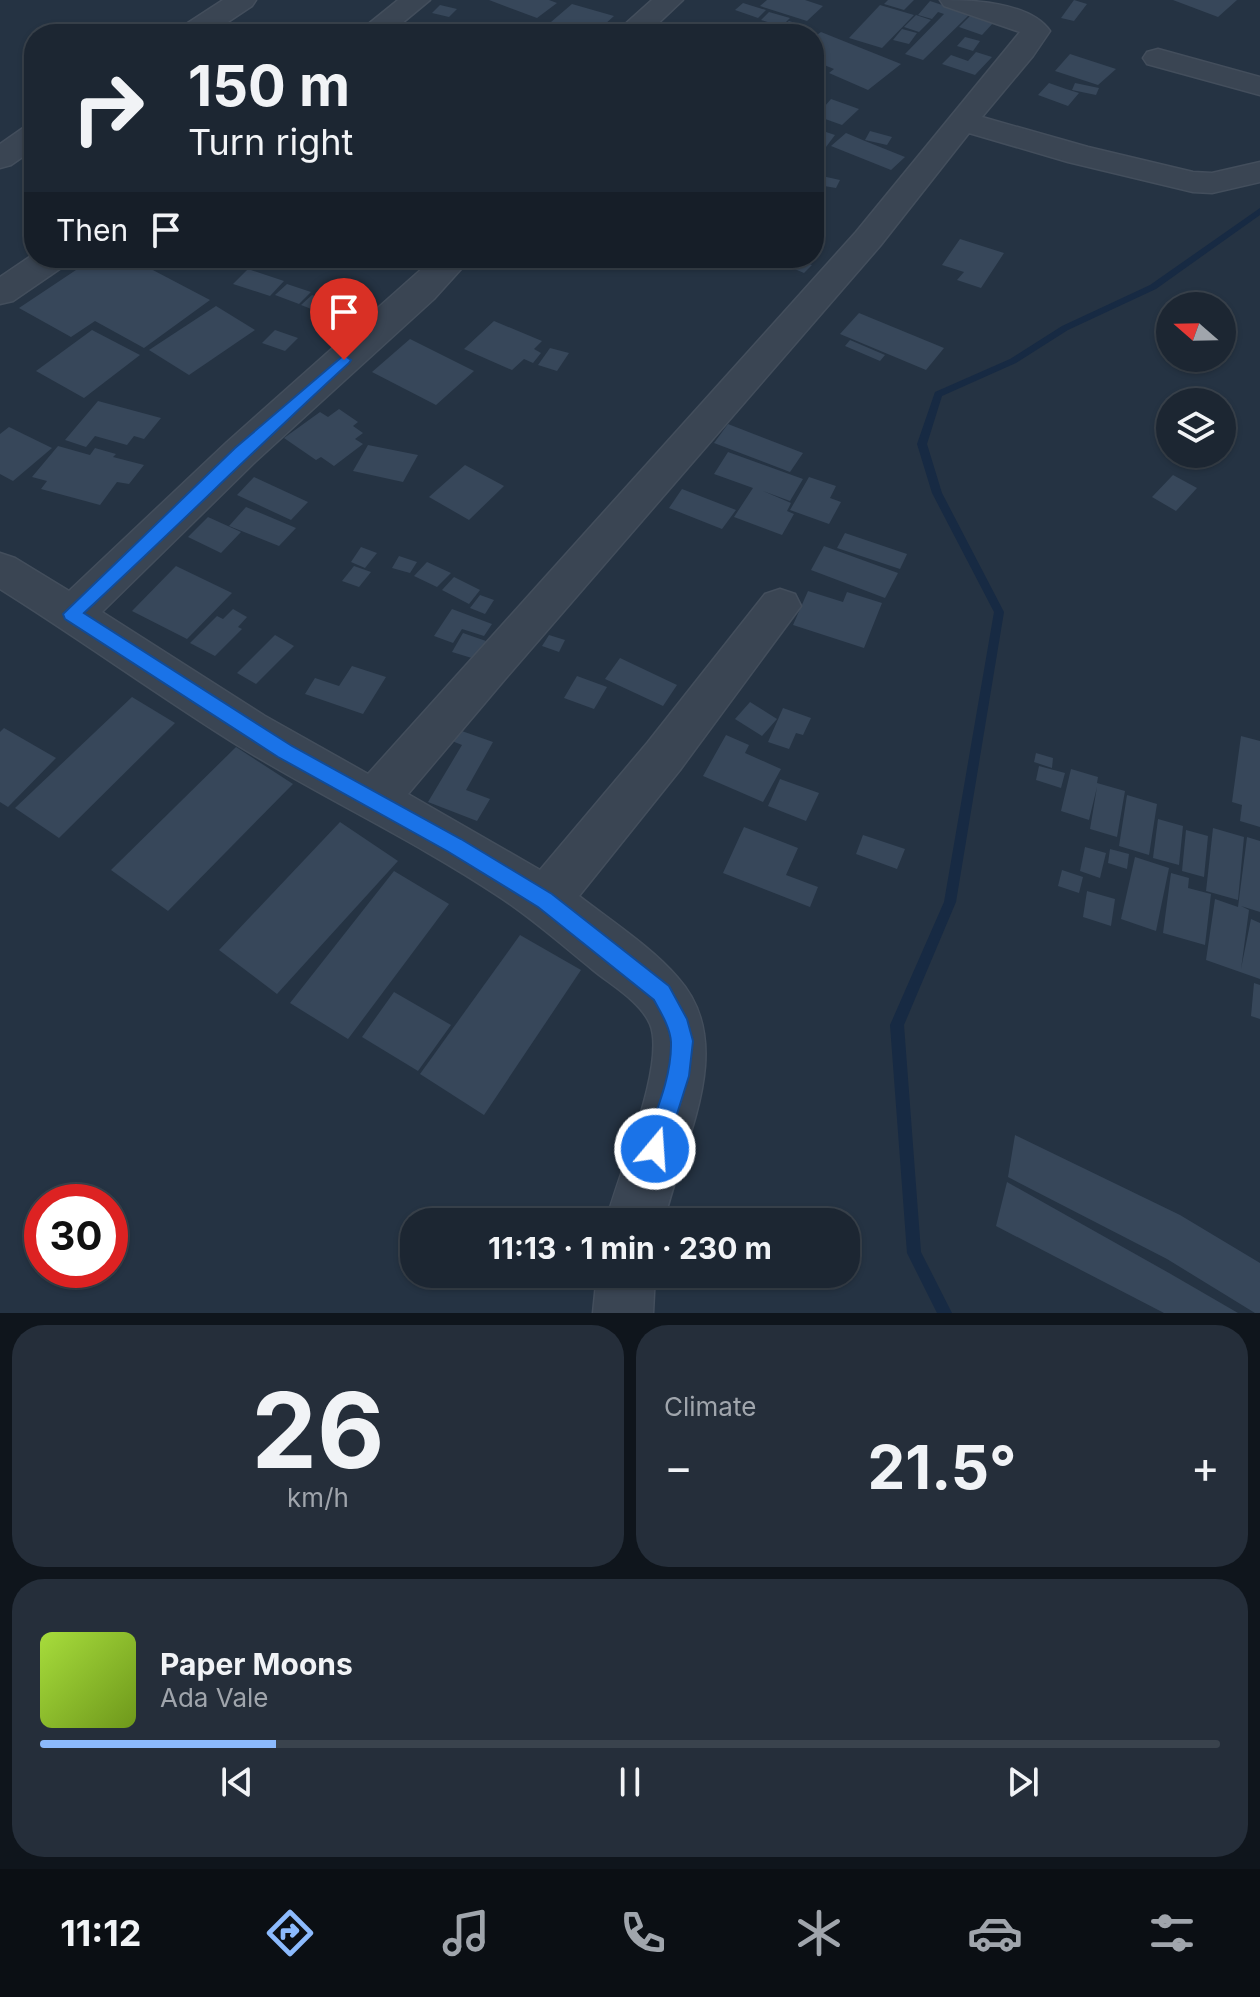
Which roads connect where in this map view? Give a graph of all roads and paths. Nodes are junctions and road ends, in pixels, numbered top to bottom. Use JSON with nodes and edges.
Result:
{"nodes":[{"id":1,"x":242,"y":0,"type":"edge"},
{"id":2,"x":416,"y":0,"type":"edge"},
{"id":3,"x":669,"y":0,"type":"edge"},
{"id":4,"x":954,"y":0,"type":"edge"},
{"id":5,"x":205,"y":24,"type":"edge"},
{"id":6,"x":384,"y":24,"type":"edge"},
{"id":7,"x":641,"y":24,"type":"edge"},
{"id":8,"x":1158,"y":58,"type":"dead end"},
{"id":9,"x":1260,"y":86,"type":"edge"},
{"id":10,"x":963,"y":121,"type":"junction"},
{"id":11,"x":24,"y":142,"type":"edge"},
{"id":12,"x":0,"y":158,"type":"edge"},
{"id":13,"x":1260,"y":172,"type":"edge"},
{"id":14,"x":37,"y":268,"type":"edge"},
{"id":15,"x":444,"y":268,"type":"edge"},
{"id":16,"x":0,"y":293,"type":"edge"},
{"id":17,"x":0,"y":569,"type":"edge"},
{"id":18,"x":780,"y":606,"type":"dead end"},
{"id":19,"x":72,"y":614,"type":"junction"},
{"id":20,"x":374,"y":801,"type":"junction"},
{"id":21,"x":545,"y":901,"type":"junction"},
{"id":22,"x":637,"y":1208,"type":"edge"},
{"id":23,"x":625,"y":1288,"type":"edge"},
{"id":24,"x":623,"y":1313,"type":"edge"}],
"edges":[{"from":1,"to":5,"type":"street"},
{"from":2,"to":6,"type":"street"},
{"from":3,"to":7,"type":"street"},
{"from":4,"to":10,"type":"street"},
{"from":8,"to":9,"type":"street"},
{"from":10,"to":13,"type":"street"},
{"from":10,"to":20,"type":"street"},
{"from":11,"to":12,"type":"street"},
{"from":14,"to":16,"type":"street"},
{"from":15,"to":19,"type":"street"},
{"from":17,"to":19,"type":"street"},
{"from":18,"to":21,"type":"street"},
{"from":19,"to":20,"type":"street"},
{"from":20,"to":21,"type":"street"},
{"from":21,"to":22,"type":"street"},
{"from":23,"to":24,"type":"street"}]}
